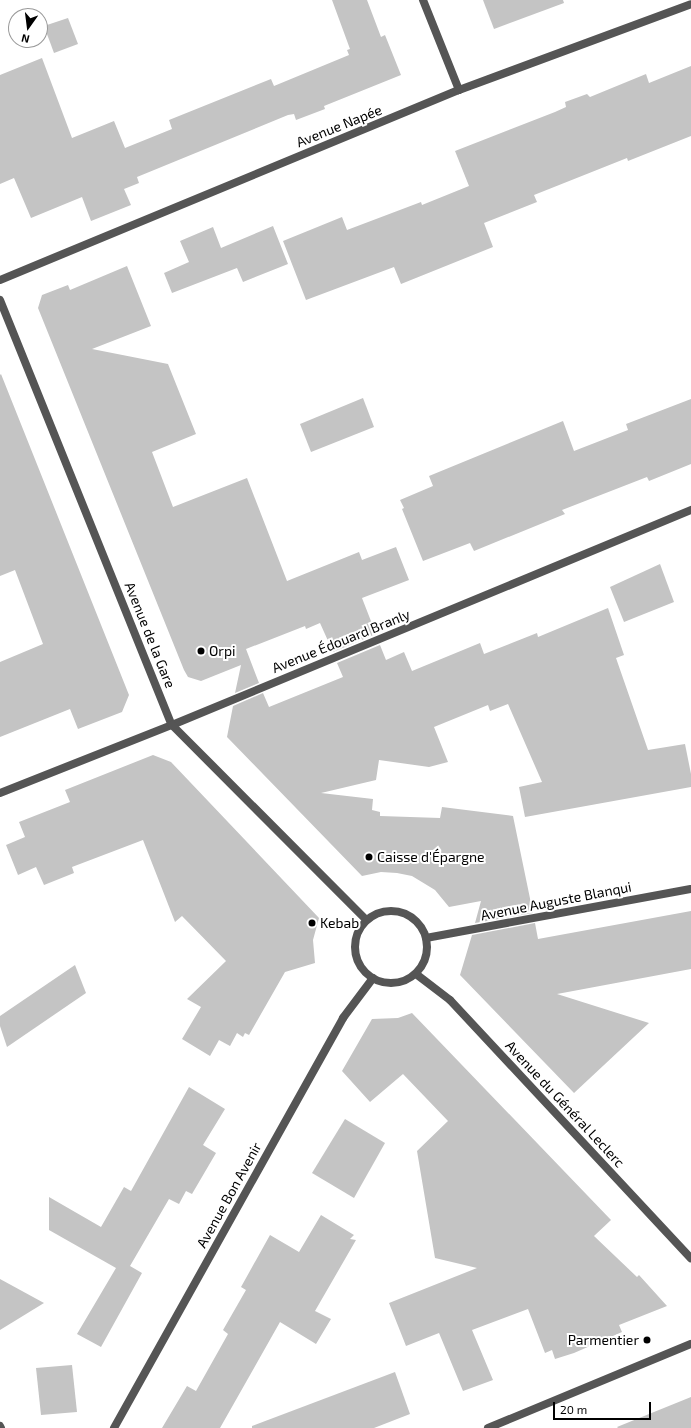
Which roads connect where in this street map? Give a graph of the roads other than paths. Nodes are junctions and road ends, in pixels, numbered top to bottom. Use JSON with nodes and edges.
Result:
{"nodes":[{"id":1,"x":423,"y":0,"type":"edge"},
{"id":2,"x":691,"y":4,"type":"edge"},
{"id":3,"x":459,"y":90,"type":"junction"},
{"id":4,"x":0,"y":280,"type":"edge"},
{"id":5,"x":0,"y":300,"type":"edge"},
{"id":6,"x":691,"y":510,"type":"edge"},
{"id":7,"x":172,"y":725,"type":"junction"},
{"id":8,"x":0,"y":793,"type":"edge"},
{"id":9,"x":691,"y":889,"type":"edge"},
{"id":10,"x":366,"y":920,"type":"junction"},
{"id":11,"x":426,"y":938,"type":"junction"},
{"id":12,"x":416,"y":974,"type":"junction"},
{"id":13,"x":373,"y":978,"type":"junction"},
{"id":14,"x":691,"y":1258,"type":"edge"},
{"id":15,"x":691,"y":1344,"type":"edge"},
{"id":16,"x":114,"y":1428,"type":"edge"},
{"id":17,"x":488,"y":1428,"type":"edge"}],
"edges":[{"from":1,"to":3,"type":"street"},
{"from":2,"to":3,"type":"street","name":"Avenue Napée"},
{"from":3,"to":4,"type":"street","name":"Avenue Napée"},
{"from":5,"to":7,"type":"street","name":"Avenue de la Gare"},
{"from":6,"to":7,"type":"street","name":"Avenue Édouard Branly"},
{"from":7,"to":8,"type":"street","name":"Avenue Édouard Branly"},
{"from":7,"to":10,"type":"street","name":"Avenue de la Gare"},
{"from":9,"to":11,"type":"street","name":"Avenue Auguste Blanqui"},
{"from":10,"to":11,"type":"street"},
{"from":10,"to":13,"type":"street"},
{"from":11,"to":12,"type":"street"},
{"from":12,"to":13,"type":"street"},
{"from":12,"to":14,"type":"street","name":"Avenue du Général Leclerc"},
{"from":13,"to":16,"type":"street","name":"Avenue Bon Avenir"},
{"from":15,"to":17,"type":"street"}]}
